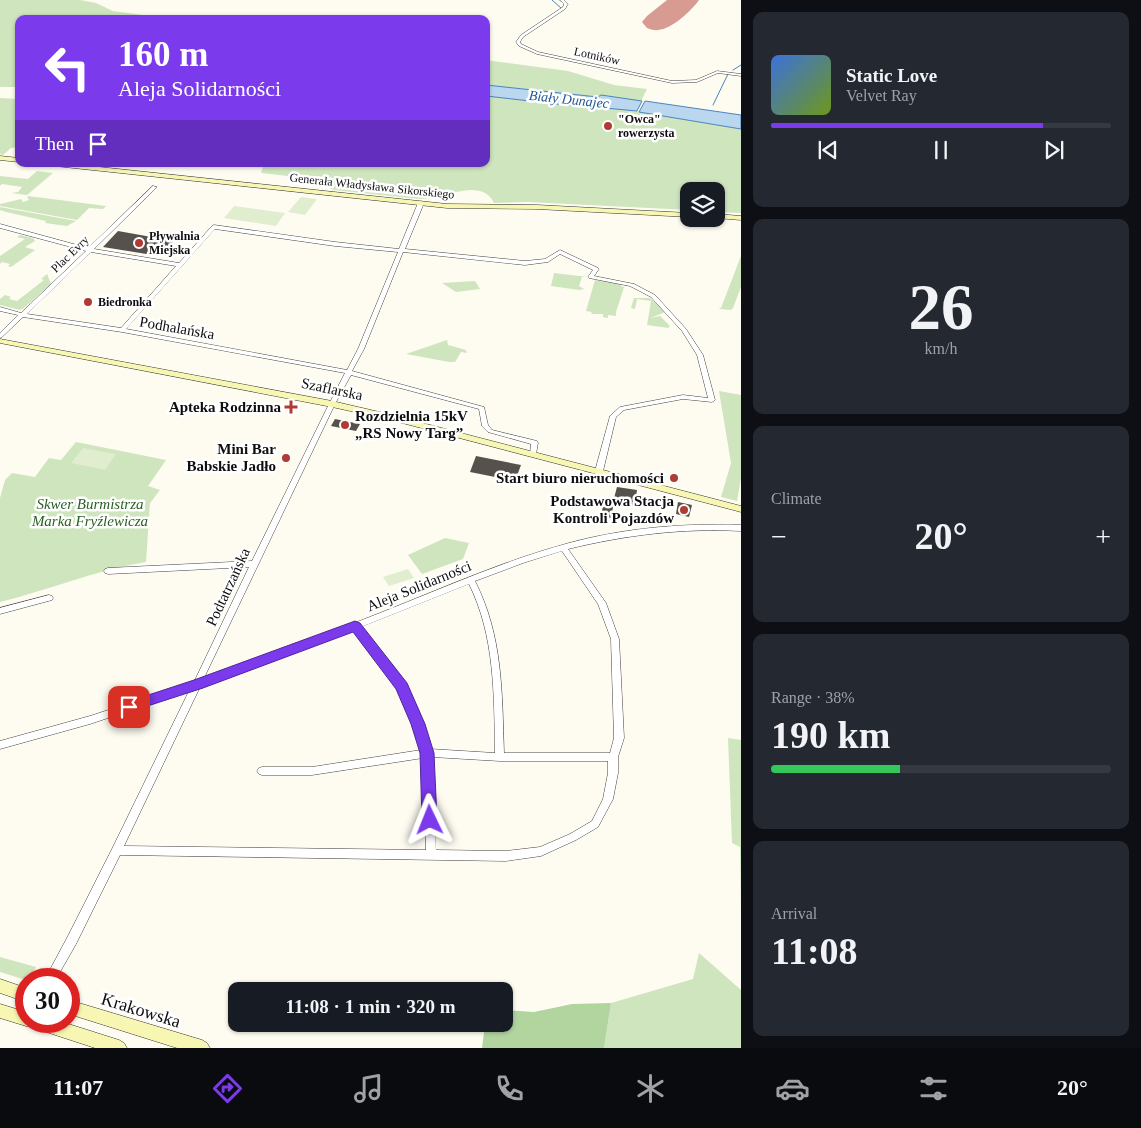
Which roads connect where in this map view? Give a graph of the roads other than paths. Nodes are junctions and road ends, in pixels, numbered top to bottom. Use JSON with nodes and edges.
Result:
{"nodes":[{"id":1,"x":562,"y":0,"type":"edge"},
{"id":2,"x":727,"y":71,"type":"dead end"},
{"id":3,"x":741,"y":74,"type":"edge"},
{"id":4,"x":0,"y":158,"type":"edge"},
{"id":5,"x":15,"y":160,"type":"edge"},
{"id":6,"x":83,"y":167,"type":"edge"},
{"id":7,"x":155,"y":187,"type":"dead end"},
{"id":8,"x":421,"y":203,"type":"junction"},
{"id":9,"x":680,"y":215,"type":"edge"},
{"id":10,"x":725,"y":217,"type":"edge"},
{"id":11,"x":741,"y":218,"type":"edge"},
{"id":12,"x":0,"y":226,"type":"edge"},
{"id":13,"x":90,"y":250,"type":"junction"},
{"id":14,"x":400,"y":250,"type":"junction"},
{"id":15,"x":179,"y":265,"type":"junction"},
{"id":16,"x":0,"y":309,"type":"edge"},
{"id":17,"x":22,"y":315,"type":"junction"},
{"id":18,"x":122,"y":330,"type":"junction"},
{"id":19,"x":0,"y":336,"type":"edge"},
{"id":20,"x":0,"y":341,"type":"edge"},
{"id":21,"x":349,"y":372,"type":"junction"},
{"id":22,"x":332,"y":404,"type":"junction"},
{"id":23,"x":533,"y":454,"type":"junction"},
{"id":24,"x":599,"y":471,"type":"junction"},
{"id":25,"x":741,"y":509,"type":"edge"},
{"id":26,"x":741,"y":528,"type":"edge"},
{"id":27,"x":564,"y":548,"type":"junction"},
{"id":28,"x":255,"y":564,"type":"junction"},
{"id":29,"x":108,"y":571,"type":"dead end"},
{"id":30,"x":471,"y":580,"type":"junction"},
{"id":31,"x":49,"y":598,"type":"dead end"},
{"id":32,"x":0,"y":611,"type":"edge"},
{"id":33,"x":355,"y":626,"type":"junction"},
{"id":34,"x":198,"y":684,"type":"junction"},
{"id":35,"x":0,"y":745,"type":"edge"},
{"id":36,"x":427,"y":753,"type":"junction"},
{"id":37,"x":500,"y":757,"type":"junction"},
{"id":38,"x":612,"y":757,"type":"junction"},
{"id":39,"x":262,"y":771,"type":"dead end"},
{"id":40,"x":117,"y":850,"type":"junction"},
{"id":41,"x":431,"y":854,"type":"junction"},
{"id":42,"x":56,"y":968,"type":"edge"},
{"id":43,"x":0,"y":986,"type":"edge"},
{"id":44,"x":15,"y":991,"type":"edge"},
{"id":45,"x":80,"y":1010,"type":"edge"},
{"id":46,"x":0,"y":1011,"type":"edge"},
{"id":47,"x":15,"y":1016,"type":"edge"},
{"id":48,"x":72,"y":1033,"type":"edge"},
{"id":49,"x":120,"y":1048,"type":"edge"},
{"id":50,"x":202,"y":1048,"type":"edge"}],
"edges":[{"from":1,"to":3,"type":"street","name":"Lotników"},
{"from":2,"to":3,"type":"street"},
{"from":4,"to":5,"type":"street"},
{"from":6,"to":8,"type":"street","name":"Generała Władysława Sikorskiego"},
{"from":7,"to":13,"type":"street","name":"Plac Evry"},
{"from":8,"to":9,"type":"street","name":"Generała Władysława Sikorskiego"},
{"from":8,"to":14,"type":"street","name":"Podtatrzańska"},
{"from":10,"to":11,"type":"street"},
{"from":12,"to":13,"type":"street"},
{"from":13,"to":15,"type":"street"},
{"from":13,"to":17,"type":"street","name":"Plac Evry"},
{"from":14,"to":15,"type":"street"},
{"from":14,"to":21,"type":"street","name":"Podtatrzańska"},
{"from":14,"to":24,"type":"street"},
{"from":15,"to":18,"type":"street"},
{"from":16,"to":17,"type":"street","name":"Podhalańska"},
{"from":17,"to":18,"type":"street","name":"Podhalańska"},
{"from":17,"to":19,"type":"street","name":"Plac Evry"},
{"from":18,"to":21,"type":"street","name":"Podhalańska"},
{"from":20,"to":22,"type":"street","name":"Szaflarska"},
{"from":21,"to":22,"type":"street","name":"Podtatrzańska"},
{"from":21,"to":23,"type":"street","name":"Podhalańska"},
{"from":22,"to":23,"type":"street","name":"Szaflarska"},
{"from":22,"to":28,"type":"street","name":"Podtatrzańska"},
{"from":23,"to":24,"type":"street","name":"Szaflarska"},
{"from":24,"to":25,"type":"street","name":"Szaflarska"},
{"from":26,"to":27,"type":"street","name":"Aleja Solidarności"},
{"from":27,"to":30,"type":"street","name":"Aleja Solidarności"},
{"from":27,"to":38,"type":"street"},
{"from":28,"to":29,"type":"street"},
{"from":28,"to":34,"type":"street","name":"Podtatrzańska"},
{"from":30,"to":33,"type":"street","name":"Aleja Solidarności"},
{"from":30,"to":37,"type":"street"},
{"from":31,"to":32,"type":"street"},
{"from":33,"to":34,"type":"street","name":"Aleja Solidarności"},
{"from":33,"to":36,"type":"street"},
{"from":34,"to":35,"type":"street","name":"Aleja Solidarności"},
{"from":34,"to":40,"type":"street","name":"Podtatrzańska"},
{"from":36,"to":37,"type":"street"},
{"from":36,"to":39,"type":"street"},
{"from":36,"to":41,"type":"street"},
{"from":37,"to":38,"type":"street"},
{"from":38,"to":41,"type":"street"},
{"from":40,"to":41,"type":"street"},
{"from":40,"to":42,"type":"street","name":"Podtatrzańska"},
{"from":43,"to":44,"type":"street"},
{"from":45,"to":50,"type":"street","name":"Krakowska"},
{"from":46,"to":47,"type":"street"},
{"from":48,"to":49,"type":"street"}]}
